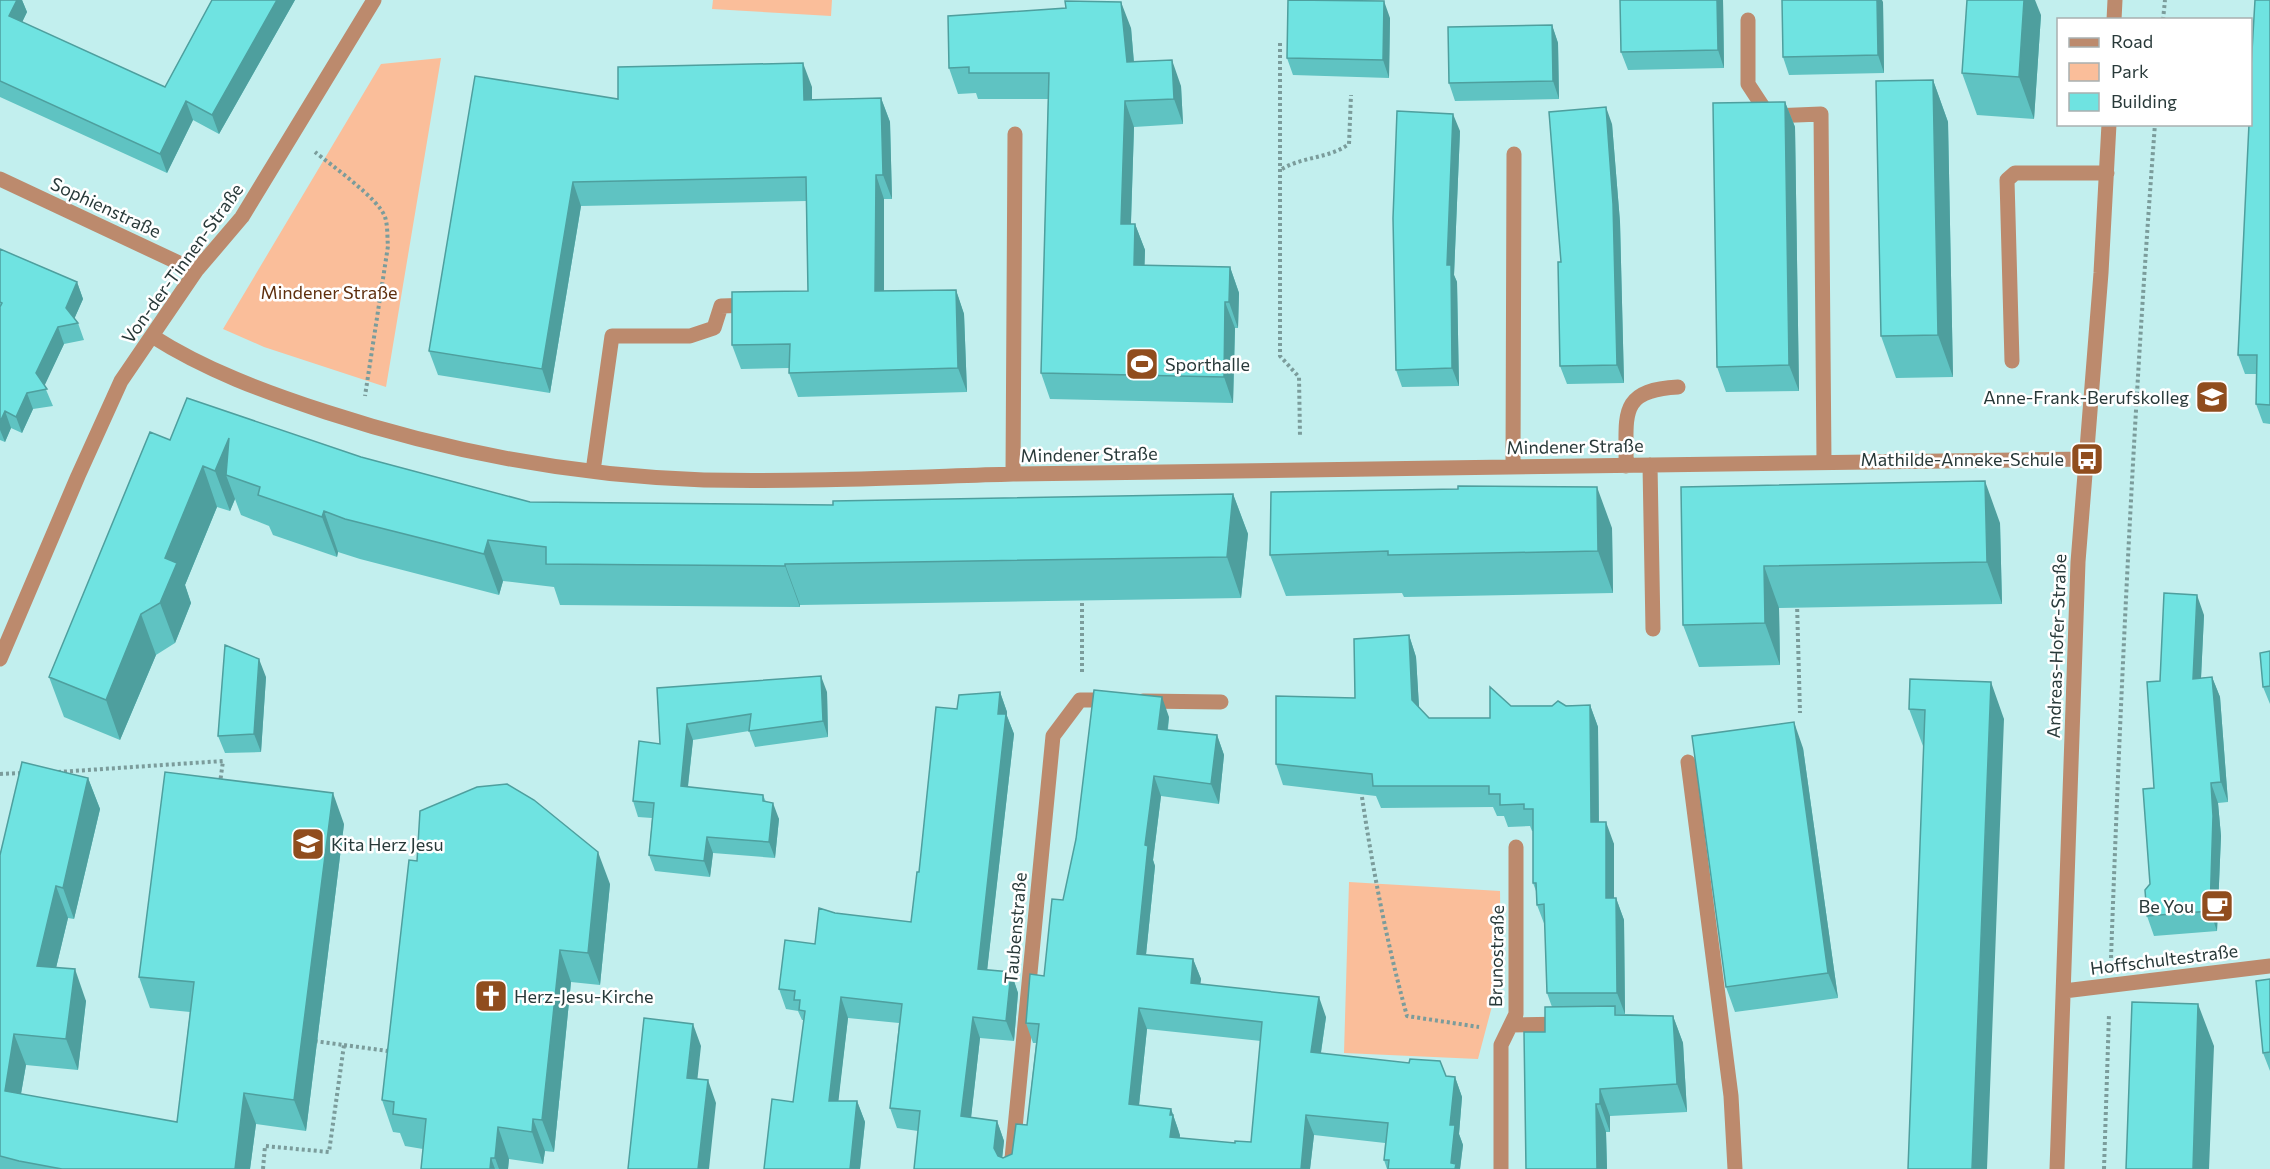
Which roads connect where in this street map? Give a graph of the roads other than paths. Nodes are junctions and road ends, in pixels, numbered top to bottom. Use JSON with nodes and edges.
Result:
{"nodes":[{"id":1,"x":374,"y":0,"type":"edge"},
{"id":2,"x":2115,"y":0,"type":"edge"},
{"id":3,"x":2114,"y":18,"type":"edge"},
{"id":4,"x":1748,"y":20,"type":"dead end"},
{"id":5,"x":2109,"y":126,"type":"edge"},
{"id":6,"x":1015,"y":134,"type":"dead end"},
{"id":7,"x":1514,"y":154,"type":"dead end"},
{"id":8,"x":2107,"y":173,"type":"junction"},
{"id":9,"x":0,"y":179,"type":"edge"},
{"id":10,"x":196,"y":271,"type":"junction"},
{"id":11,"x":767,"y":304,"type":"edge"},
{"id":12,"x":152,"y":336,"type":"junction"},
{"id":13,"x":2012,"y":361,"type":"dead end"},
{"id":14,"x":1678,"y":387,"type":"dead end"},
{"id":15,"x":2087,"y":459,"type":"junction"},
{"id":16,"x":1824,"y":462,"type":"junction"},
{"id":17,"x":1650,"y":465,"type":"junction"},
{"id":18,"x":1626,"y":466,"type":"junction"},
{"id":19,"x":1513,"y":467,"type":"junction"},
{"id":20,"x":593,"y":471,"type":"junction"},
{"id":21,"x":1013,"y":474,"type":"junction"},
{"id":22,"x":1653,"y":629,"type":"dead end"},
{"id":23,"x":0,"y":659,"type":"edge"},
{"id":24,"x":1221,"y":702,"type":"dead end"},
{"id":25,"x":1688,"y":762,"type":"dead end"},
{"id":26,"x":1516,"y":847,"type":"dead end"},
{"id":27,"x":2270,"y":966,"type":"edge"},
{"id":28,"x":2064,"y":991,"type":"junction"},
{"id":29,"x":1580,"y":1024,"type":"edge"},
{"id":30,"x":1511,"y":1025,"type":"junction"},
{"id":31,"x":1011,"y":1169,"type":"edge"},
{"id":32,"x":1501,"y":1169,"type":"edge"},
{"id":33,"x":1735,"y":1169,"type":"edge"},
{"id":34,"x":2057,"y":1169,"type":"edge"}],
"edges":[{"from":1,"to":10,"type":"street","name":"Von-der-Tinnen-Straße"},
{"from":2,"to":3,"type":"street"},
{"from":4,"to":16,"type":"street"},
{"from":5,"to":8,"type":"street","name":"Andreas-Hofer-Straße"},
{"from":6,"to":21,"type":"street"},
{"from":7,"to":19,"type":"street"},
{"from":8,"to":13,"type":"street"},
{"from":8,"to":15,"type":"street","name":"Andreas-Hofer-Straße"},
{"from":9,"to":10,"type":"street","name":"Sophienstraße"},
{"from":10,"to":12,"type":"street","name":"Von-der-Tinnen-Straße"},
{"from":11,"to":20,"type":"street"},
{"from":12,"to":20,"type":"street","name":"Mindener Straße"},
{"from":12,"to":23,"type":"street","name":"Von-der-Tinnen-Straße"},
{"from":14,"to":18,"type":"street"},
{"from":15,"to":16,"type":"street","name":"Mindener Straße"},
{"from":15,"to":28,"type":"street","name":"Andreas-Hofer-Straße"},
{"from":16,"to":17,"type":"street","name":"Mindener Straße"},
{"from":17,"to":18,"type":"street","name":"Mindener Straße"},
{"from":17,"to":22,"type":"street"},
{"from":18,"to":19,"type":"street","name":"Mindener Straße"},
{"from":19,"to":21,"type":"street","name":"Mindener Straße"},
{"from":20,"to":21,"type":"street","name":"Mindener Straße"},
{"from":24,"to":31,"type":"street","name":"Taubenstraße"},
{"from":25,"to":33,"type":"street"},
{"from":26,"to":30,"type":"street","name":"Brunostraße"},
{"from":27,"to":28,"type":"street","name":"Hoffschultestraße"},
{"from":28,"to":34,"type":"street","name":"Andreas-Hofer-Straße"},
{"from":29,"to":30,"type":"street"},
{"from":30,"to":32,"type":"street","name":"Brunostraße"}]}
